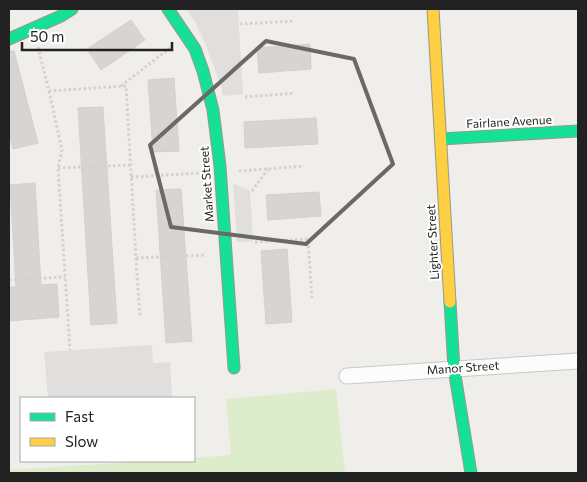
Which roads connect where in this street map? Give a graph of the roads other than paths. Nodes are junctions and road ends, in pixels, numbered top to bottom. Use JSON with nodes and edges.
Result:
{"nodes":[{"id":1,"x":72,"y":9,"type":"edge"},
{"id":2,"x":168,"y":9,"type":"edge"},
{"id":3,"x":433,"y":9,"type":"edge"},
{"id":4,"x":9,"y":39,"type":"edge"},
{"id":5,"x":578,"y":131,"type":"edge"},
{"id":6,"x":441,"y":139,"type":"junction"},
{"id":7,"x":578,"y":361,"type":"edge"},
{"id":8,"x":234,"y":368,"type":"dead end"},
{"id":9,"x":454,"y":369,"type":"junction"},
{"id":10,"x":347,"y":376,"type":"dead end"},
{"id":11,"x":471,"y":473,"type":"edge"}],
"edges":[{"from":1,"to":4,"type":"street"},
{"from":2,"to":8,"type":"street","name":"Market Street"},
{"from":3,"to":6,"type":"street","name":"Lighter Street"},
{"from":5,"to":6,"type":"street","name":"Fairlane Avenue"},
{"from":6,"to":9,"type":"street","name":"Lighter Street"},
{"from":7,"to":9,"type":"street","name":"Manor Street"},
{"from":9,"to":10,"type":"street","name":"Manor Street"},
{"from":9,"to":11,"type":"street","name":"Lighter Street"}]}
